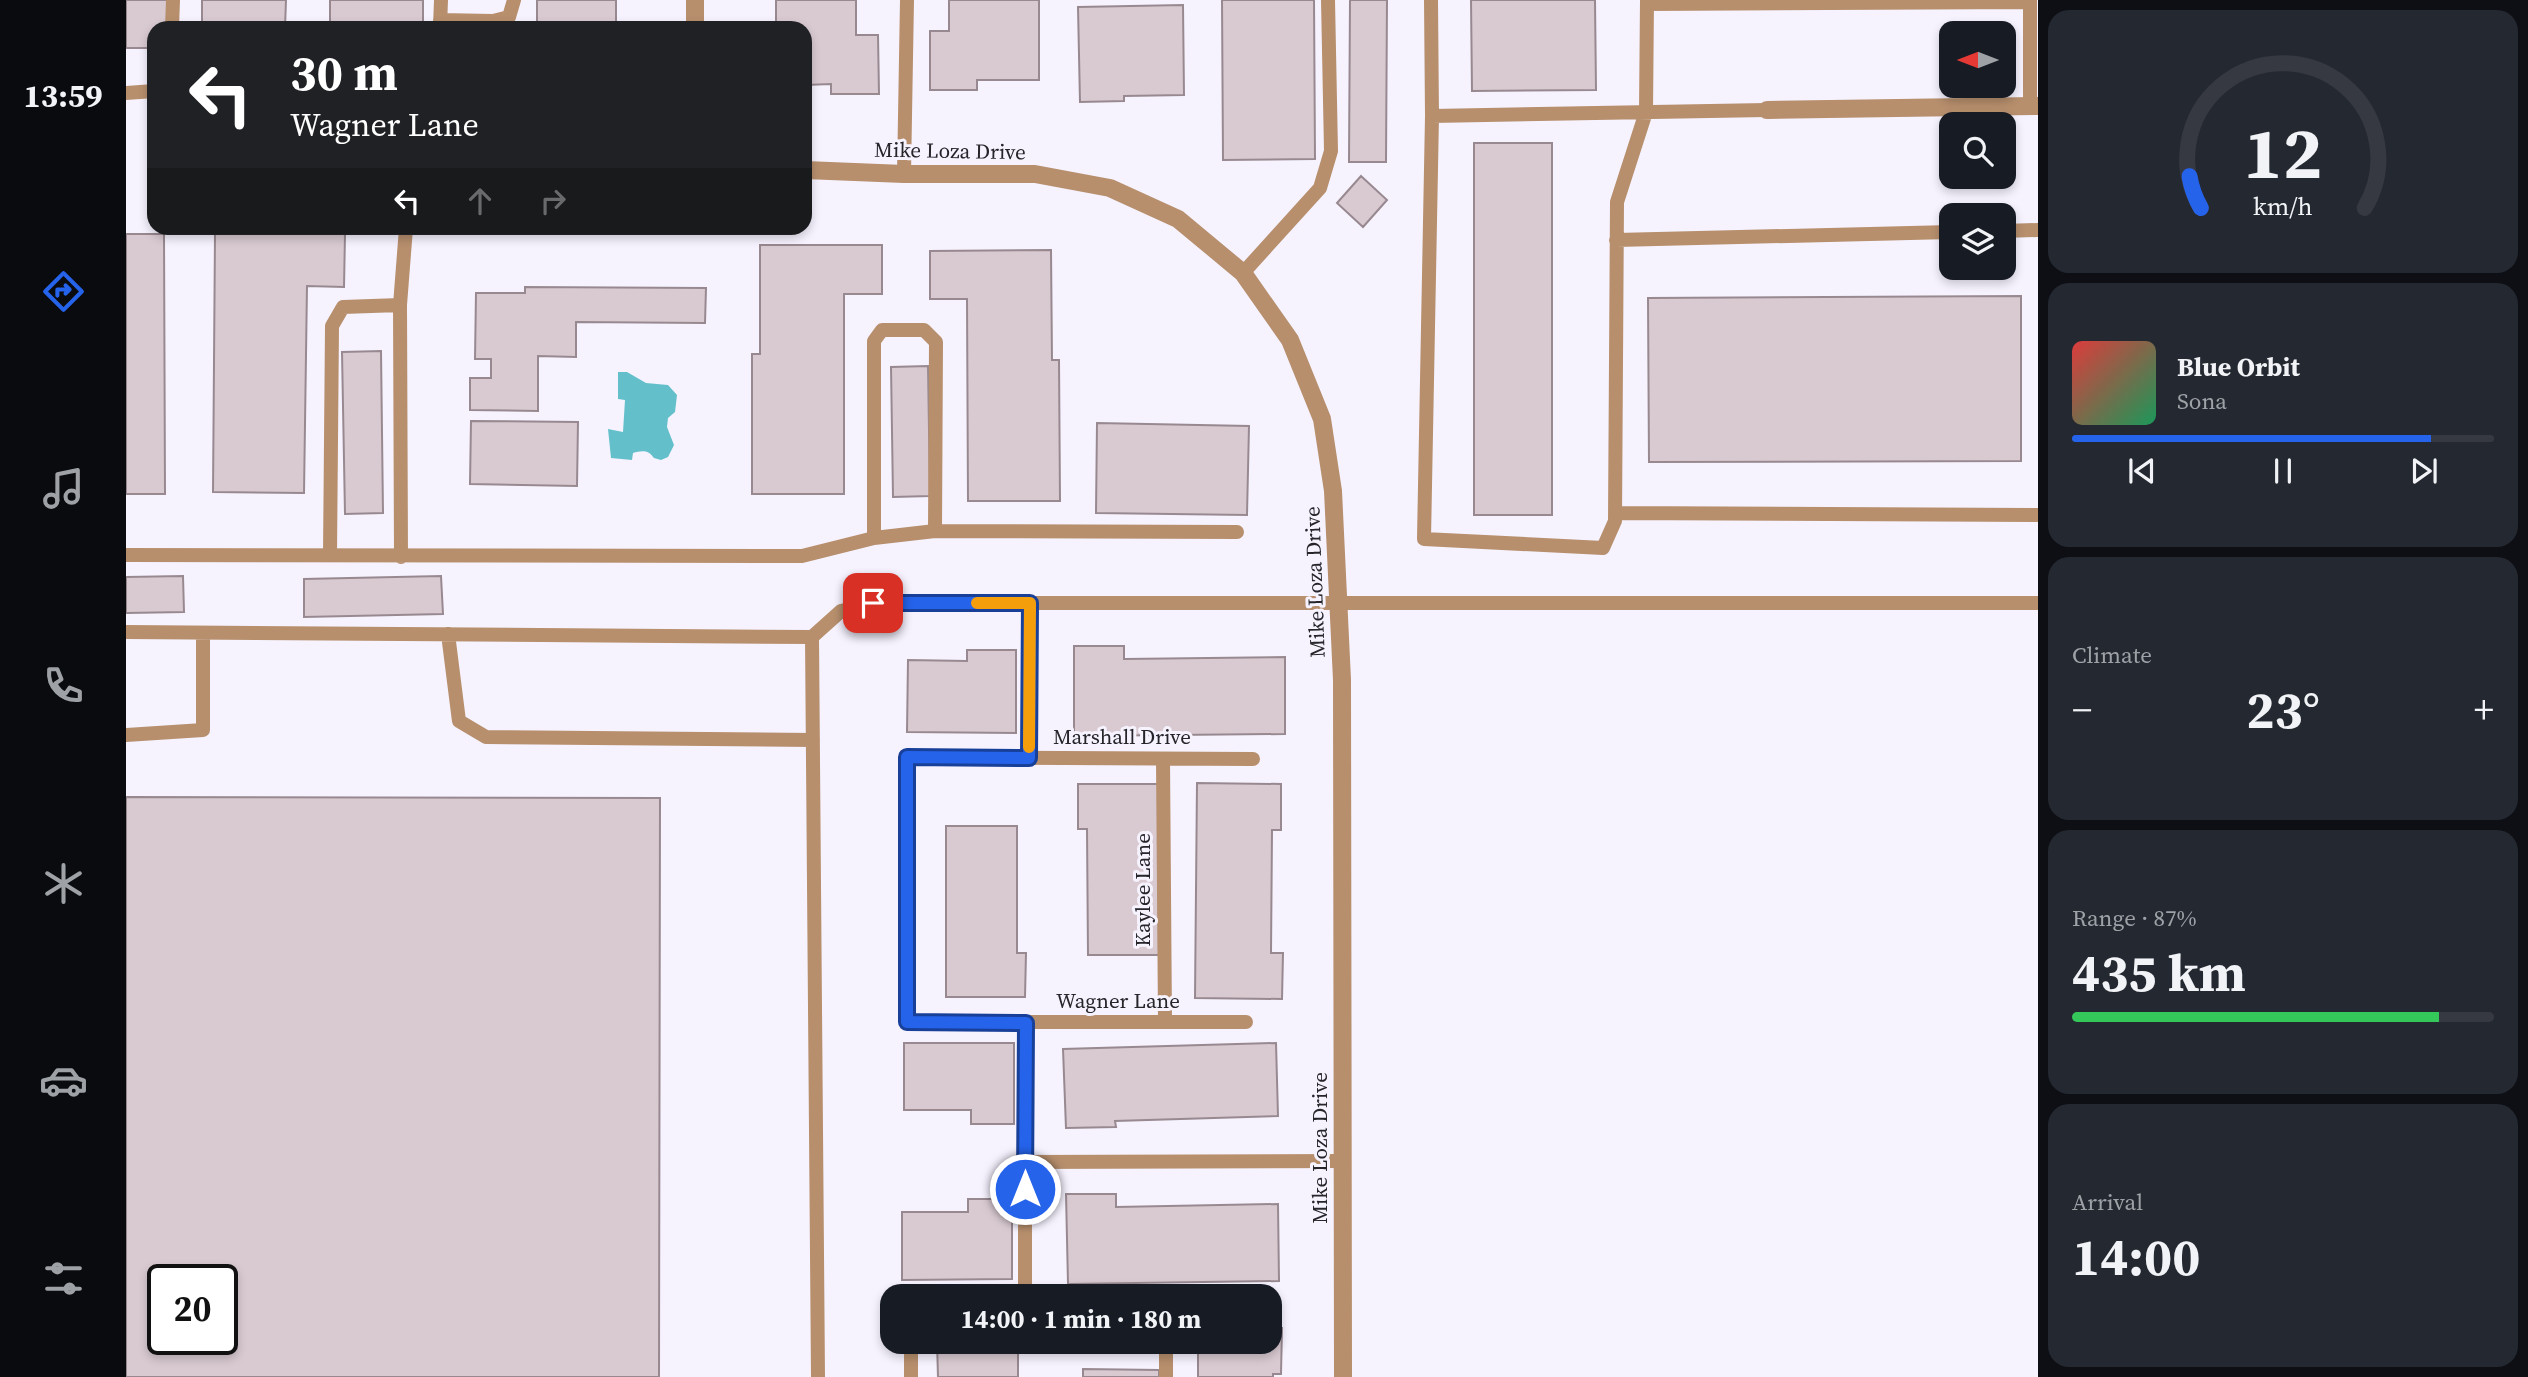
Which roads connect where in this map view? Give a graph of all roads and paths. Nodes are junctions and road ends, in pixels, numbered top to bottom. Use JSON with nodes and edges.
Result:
{"nodes":[{"id":1,"x":173,"y":0,"type":"edge"},
{"id":2,"x":440,"y":0,"type":"edge"},
{"id":3,"x":514,"y":0,"type":"edge"},
{"id":4,"x":695,"y":0,"type":"edge"},
{"id":5,"x":907,"y":0,"type":"edge"},
{"id":6,"x":1328,"y":0,"type":"edge"},
{"id":7,"x":1431,"y":0,"type":"edge"},
{"id":8,"x":2030,"y":1,"type":"edge"},
{"id":9,"x":1647,"y":2,"type":"edge"},
{"id":10,"x":172,"y":21,"type":"edge"},
{"id":11,"x":440,"y":21,"type":"edge"},
{"id":12,"x":493,"y":21,"type":"edge"},
{"id":13,"x":695,"y":21,"type":"edge"},
{"id":14,"x":147,"y":92,"type":"edge"},
{"id":15,"x":126,"y":93,"type":"edge"},
{"id":16,"x":2034,"y":106,"type":"edge"},
{"id":17,"x":1767,"y":110,"type":"joint"},
{"id":18,"x":1646,"y":112,"type":"junction"},
{"id":19,"x":1432,"y":116,"type":"junction"},
{"id":20,"x":812,"y":170,"type":"edge"},
{"id":21,"x":904,"y":174,"type":"junction"},
{"id":22,"x":2038,"y":230,"type":"edge"},
{"id":23,"x":2016,"y":231,"type":"edge"},
{"id":24,"x":1939,"y":232,"type":"edge"},
{"id":25,"x":405,"y":235,"type":"edge"},
{"id":26,"x":1616,"y":240,"type":"junction"},
{"id":27,"x":1243,"y":273,"type":"junction"},
{"id":28,"x":400,"y":305,"type":"junction"},
{"id":29,"x":1615,"y":513,"type":"junction"},
{"id":30,"x":2038,"y":515,"type":"edge"},
{"id":31,"x":934,"y":531,"type":"junction"},
{"id":32,"x":1237,"y":532,"type":"dead end"},
{"id":33,"x":874,"y":538,"type":"junction"},
{"id":34,"x":126,"y":555,"type":"edge"},
{"id":35,"x":330,"y":555,"type":"junction"},
{"id":36,"x":401,"y":557,"type":"junction"},
{"id":37,"x":1030,"y":603,"type":"junction"},
{"id":38,"x":2038,"y":603,"type":"edge"},
{"id":39,"x":1337,"y":605,"type":"junction"},
{"id":40,"x":126,"y":632,"type":"edge"},
{"id":41,"x":204,"y":633,"type":"junction"},
{"id":42,"x":447,"y":635,"type":"junction"},
{"id":43,"x":812,"y":637,"type":"junction"},
{"id":44,"x":126,"y":735,"type":"edge"},
{"id":45,"x":813,"y":740,"type":"junction"},
{"id":46,"x":1029,"y":758,"type":"junction"},
{"id":47,"x":1163,"y":758,"type":"junction"},
{"id":48,"x":1253,"y":759,"type":"dead end"},
{"id":49,"x":907,"y":1022,"type":"joint"},
{"id":50,"x":1165,"y":1022,"type":"junction"},
{"id":51,"x":1246,"y":1022,"type":"dead end"},
{"id":52,"x":1026,"y":1023,"type":"junction"},
{"id":53,"x":1343,"y":1161,"type":"junction"},
{"id":54,"x":1025,"y":1162,"type":"junction"},
{"id":55,"x":1025,"y":1284,"type":"edge"},
{"id":56,"x":911,"y":1354,"type":"edge"},
{"id":57,"x":1166,"y":1354,"type":"edge"},
{"id":58,"x":818,"y":1377,"type":"edge"},
{"id":59,"x":911,"y":1377,"type":"edge"},
{"id":60,"x":1166,"y":1377,"type":"edge"},
{"id":61,"x":1343,"y":1377,"type":"edge"}],
"edges":[{"from":1,"to":10,"type":"lane"},
{"from":2,"to":11,"type":"lane"},
{"from":3,"to":12,"type":"lane"},
{"from":4,"to":13,"type":"street"},
{"from":5,"to":21,"type":"lane"},
{"from":6,"to":27,"type":"lane"},
{"from":7,"to":19,"type":"lane"},
{"from":8,"to":9,"type":"lane"},
{"from":8,"to":16,"type":"lane"},
{"from":9,"to":18,"type":"lane"},
{"from":14,"to":15,"type":"lane"},
{"from":16,"to":17,"type":"street"},
{"from":17,"to":18,"type":"lane"},
{"from":18,"to":19,"type":"lane"},
{"from":18,"to":26,"type":"lane"},
{"from":19,"to":29,"type":"lane"},
{"from":20,"to":21,"type":"street","name":"Mike Loza Drive"},
{"from":21,"to":27,"type":"street","name":"Mike Loza Drive"},
{"from":22,"to":23,"type":"lane"},
{"from":24,"to":26,"type":"lane"},
{"from":25,"to":28,"type":"lane"},
{"from":26,"to":29,"type":"lane"},
{"from":27,"to":39,"type":"street","name":"Mike Loza Drive"},
{"from":28,"to":35,"type":"lane"},
{"from":28,"to":36,"type":"lane"},
{"from":29,"to":30,"type":"lane"},
{"from":31,"to":32,"type":"lane"},
{"from":31,"to":33,"type":"lane"},
{"from":31,"to":33,"type":"lane"},
{"from":33,"to":36,"type":"lane"},
{"from":34,"to":35,"type":"lane"},
{"from":35,"to":36,"type":"lane"},
{"from":37,"to":39,"type":"lane"},
{"from":37,"to":43,"type":"lane"},
{"from":37,"to":46,"type":"lane"},
{"from":38,"to":39,"type":"lane"},
{"from":39,"to":53,"type":"street","name":"Mike Loza Drive"},
{"from":40,"to":41,"type":"lane"},
{"from":41,"to":42,"type":"lane"},
{"from":41,"to":44,"type":"lane"},
{"from":42,"to":43,"type":"lane"},
{"from":42,"to":45,"type":"lane"},
{"from":43,"to":45,"type":"lane"},
{"from":45,"to":58,"type":"lane"},
{"from":46,"to":47,"type":"lane","name":"Marshall Drive"},
{"from":46,"to":49,"type":"lane","name":"Marshall Drive"},
{"from":47,"to":48,"type":"lane","name":"Marshall Drive"},
{"from":47,"to":50,"type":"lane","name":"Kaylee Lane"},
{"from":49,"to":52,"type":"lane","name":"Wagner Lane"},
{"from":50,"to":51,"type":"lane","name":"Wagner Lane"},
{"from":50,"to":52,"type":"lane","name":"Wagner Lane"},
{"from":52,"to":54,"type":"lane"},
{"from":53,"to":54,"type":"lane"},
{"from":53,"to":61,"type":"street","name":"Mike Loza Drive"},
{"from":54,"to":55,"type":"lane"},
{"from":56,"to":59,"type":"lane"},
{"from":57,"to":60,"type":"lane"}]}
